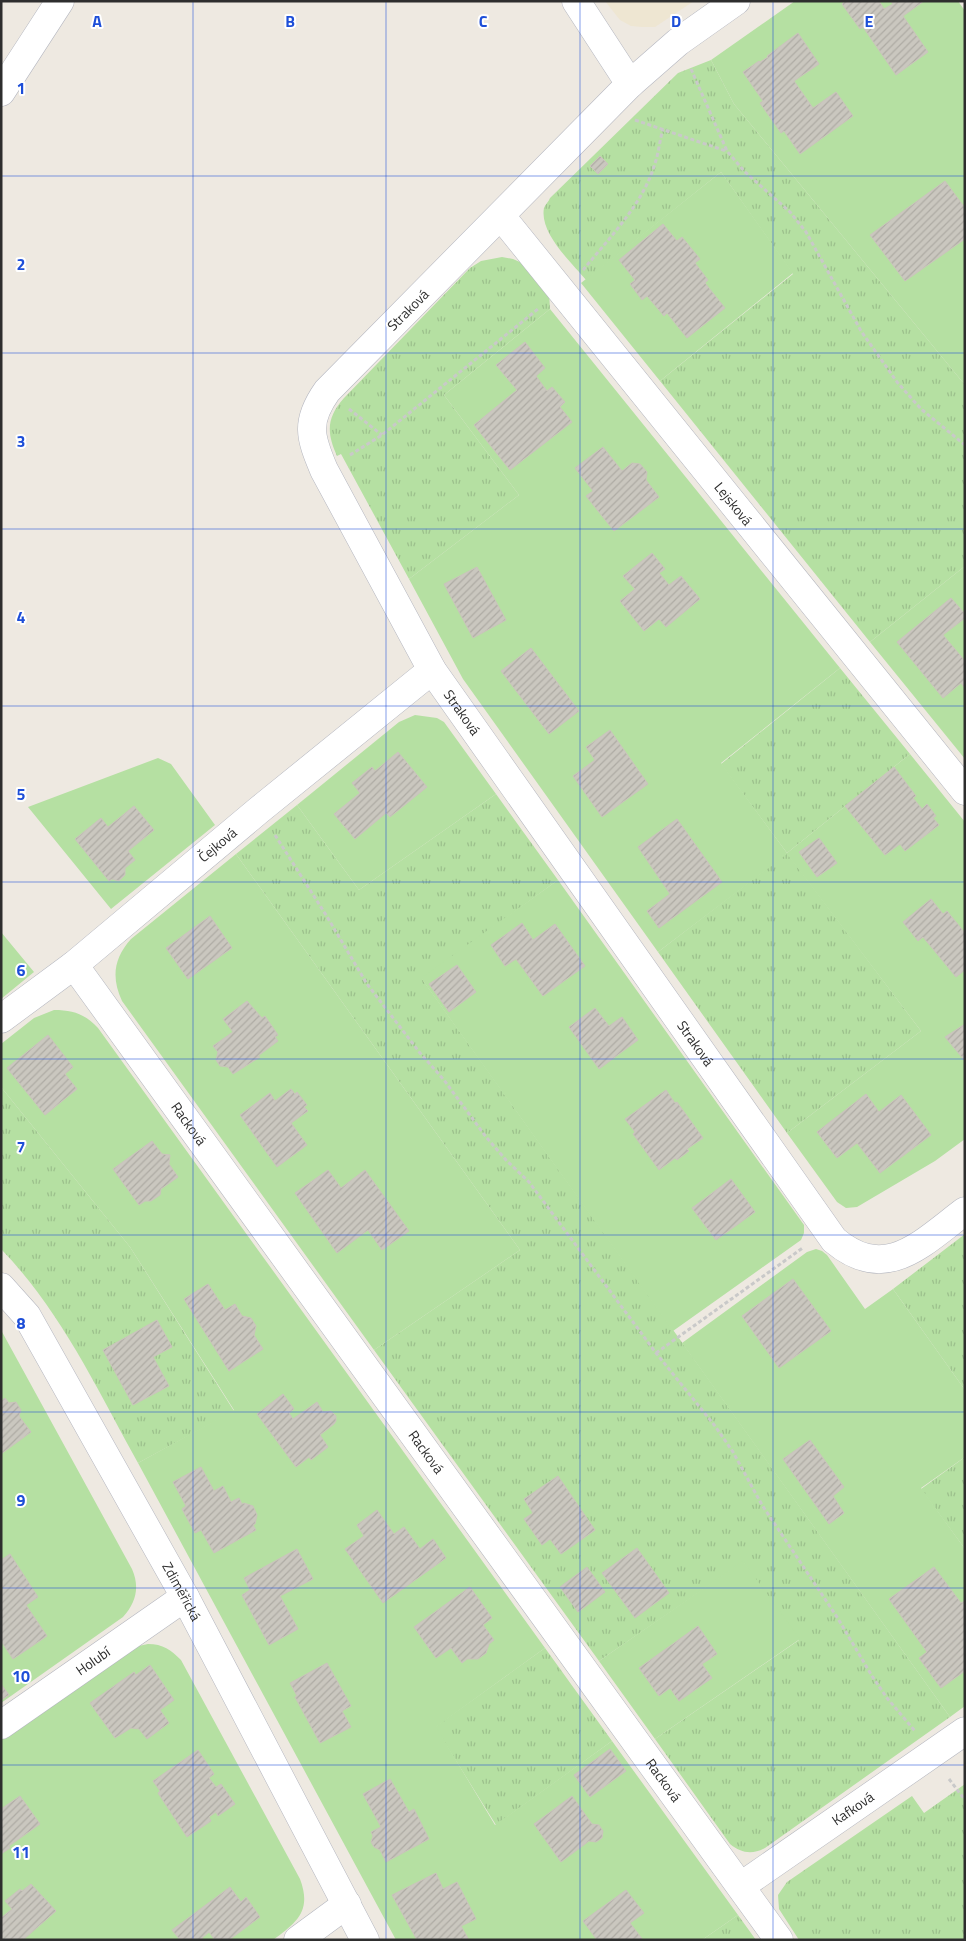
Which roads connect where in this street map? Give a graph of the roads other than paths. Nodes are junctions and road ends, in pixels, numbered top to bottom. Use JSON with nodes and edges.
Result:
{"nodes":[{"id":1,"x":60,"y":1,"type":"edge"},
{"id":2,"x":576,"y":1,"type":"edge"},
{"id":3,"x":736,"y":1,"type":"edge"},
{"id":4,"x":630,"y":84,"type":"junction"},
{"id":5,"x":1,"y":92,"type":"edge"},
{"id":6,"x":501,"y":216,"type":"junction"},
{"id":7,"x":432,"y":670,"type":"junction"},
{"id":8,"x":965,"y":791,"type":"edge"},
{"id":9,"x":74,"y":966,"type":"junction"},
{"id":10,"x":1,"y":1019,"type":"edge"},
{"id":11,"x":965,"y":1211,"type":"edge"},
{"id":12,"x":1,"y":1288,"type":"edge"},
{"id":13,"x":185,"y":1597,"type":"junction"},
{"id":14,"x":1,"y":1725,"type":"edge"},
{"id":15,"x":965,"y":1731,"type":"edge"},
{"id":16,"x":741,"y":1886,"type":"junction"},
{"id":17,"x":347,"y":1904,"type":"junction"},
{"id":18,"x":298,"y":1940,"type":"edge"},
{"id":19,"x":365,"y":1940,"type":"edge"},
{"id":20,"x":779,"y":1940,"type":"edge"}],
"edges":[{"from":1,"to":5,"type":"street"},
{"from":2,"to":4,"type":"street"},
{"from":3,"to":4,"type":"street","name":"Straková"},
{"from":4,"to":6,"type":"street","name":"Straková"},
{"from":6,"to":7,"type":"street","name":"Straková"},
{"from":6,"to":8,"type":"street","name":"Lejsková"},
{"from":7,"to":9,"type":"street","name":"Čejková"},
{"from":7,"to":11,"type":"street","name":"Straková"},
{"from":9,"to":10,"type":"street","name":"Čejková"},
{"from":9,"to":16,"type":"street","name":"Racková"},
{"from":12,"to":13,"type":"street","name":"Zdiměřická"},
{"from":13,"to":14,"type":"street","name":"Holubí"},
{"from":13,"to":17,"type":"street","name":"Zdiměřická"},
{"from":15,"to":16,"type":"street","name":"Kafková"},
{"from":16,"to":20,"type":"street","name":"Racková"},
{"from":17,"to":18,"type":"street"},
{"from":17,"to":19,"type":"street","name":"Zdiměřická"}]}
